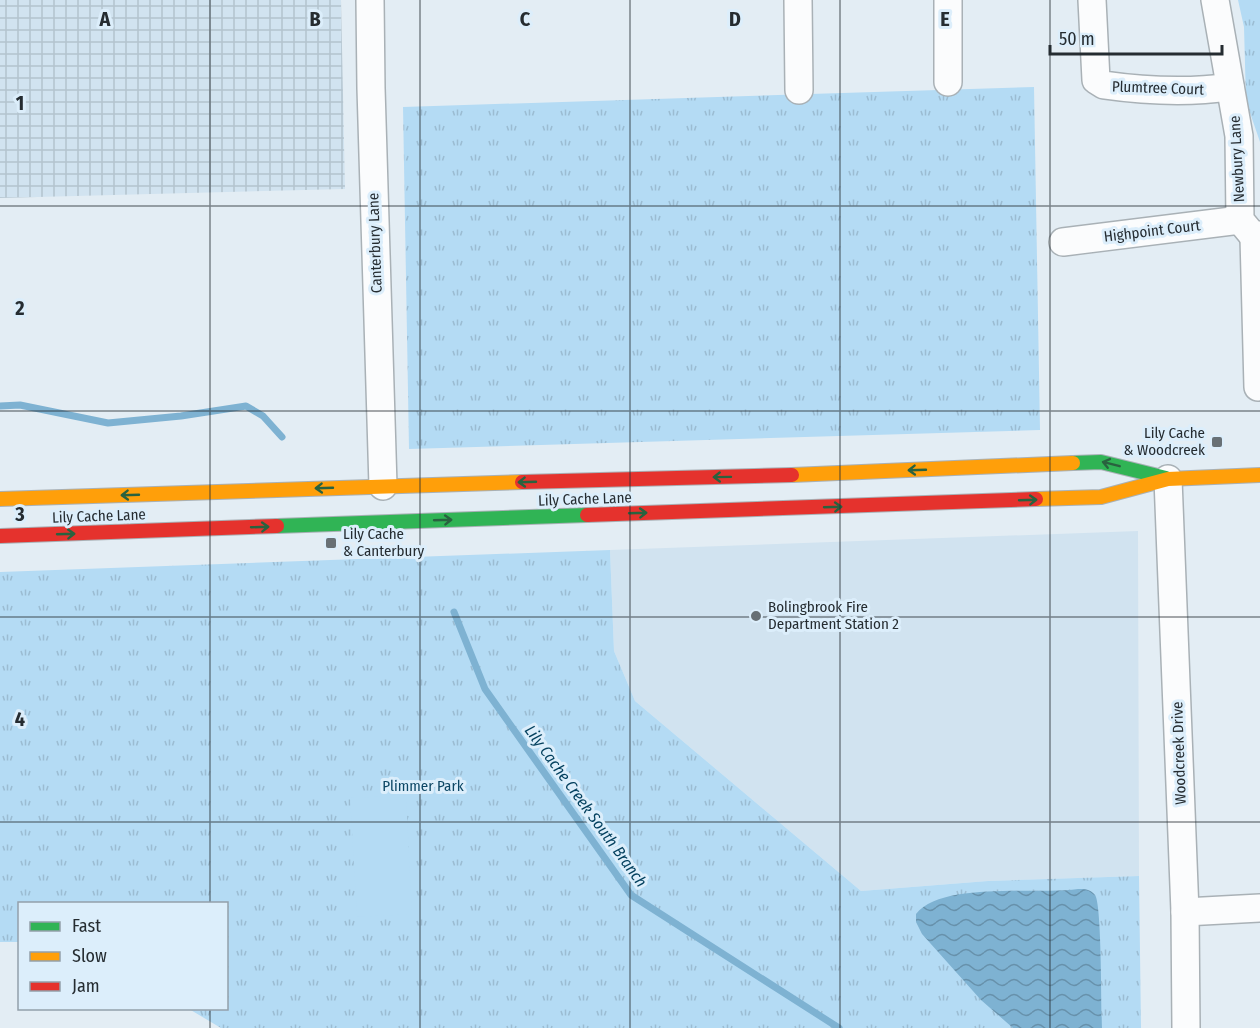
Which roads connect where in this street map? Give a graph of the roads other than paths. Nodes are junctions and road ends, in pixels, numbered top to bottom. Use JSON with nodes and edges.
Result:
{"nodes":[{"id":1,"x":370,"y":0,"type":"edge"},
{"id":2,"x":798,"y":0,"type":"edge"},
{"id":3,"x":948,"y":0,"type":"edge"},
{"id":4,"x":1092,"y":0,"type":"edge"},
{"id":5,"x":1215,"y":0,"type":"edge"},
{"id":6,"x":948,"y":81,"type":"dead end"},
{"id":7,"x":1230,"y":87,"type":"junction"},
{"id":8,"x":800,"y":90,"type":"dead end"},
{"id":9,"x":1251,"y":231,"type":"edge"},
{"id":10,"x":1063,"y":242,"type":"dead end"},
{"id":11,"x":1258,"y":387,"type":"dead end"},
{"id":12,"x":1260,"y":476,"type":"edge"},
{"id":13,"x":1168,"y":479,"type":"junction"},
{"id":14,"x":383,"y":486,"type":"junction"},
{"id":15,"x":0,"y":499,"type":"edge"},
{"id":16,"x":385,"y":523,"type":"junction"},
{"id":17,"x":0,"y":536,"type":"edge"},
{"id":18,"x":1260,"y":908,"type":"edge"},
{"id":19,"x":1185,"y":912,"type":"junction"},
{"id":20,"x":1186,"y":1028,"type":"edge"}],
"edges":[{"from":1,"to":14,"type":"street","name":"Canterbury Lane"},
{"from":2,"to":8,"type":"street"},
{"from":3,"to":6,"type":"street"},
{"from":4,"to":7,"type":"street","name":"Plumtree Court"},
{"from":5,"to":7,"type":"street","name":"Newbury Lane"},
{"from":7,"to":9,"type":"street","name":"Newbury Lane"},
{"from":9,"to":10,"type":"street","name":"Highpoint Court"},
{"from":9,"to":11,"type":"street","name":"Newbury Lane"},
{"from":12,"to":13,"type":"street","name":"Lily Cache Lane"},
{"from":13,"to":14,"type":"street","name":"Lily Cache Lane","one_way":true},
{"from":16,"to":13,"type":"street","name":"Lily Cache Lane","one_way":true},
{"from":13,"to":19,"type":"street","name":"Woodcreek Drive"},
{"from":14,"to":15,"type":"street","name":"Lily Cache Lane","one_way":true},
{"from":14,"to":16,"type":"street"},
{"from":17,"to":16,"type":"street","name":"Lily Cache Lane","one_way":true},
{"from":18,"to":19,"type":"street"},
{"from":19,"to":20,"type":"street","name":"Woodcreek Drive"}]}
